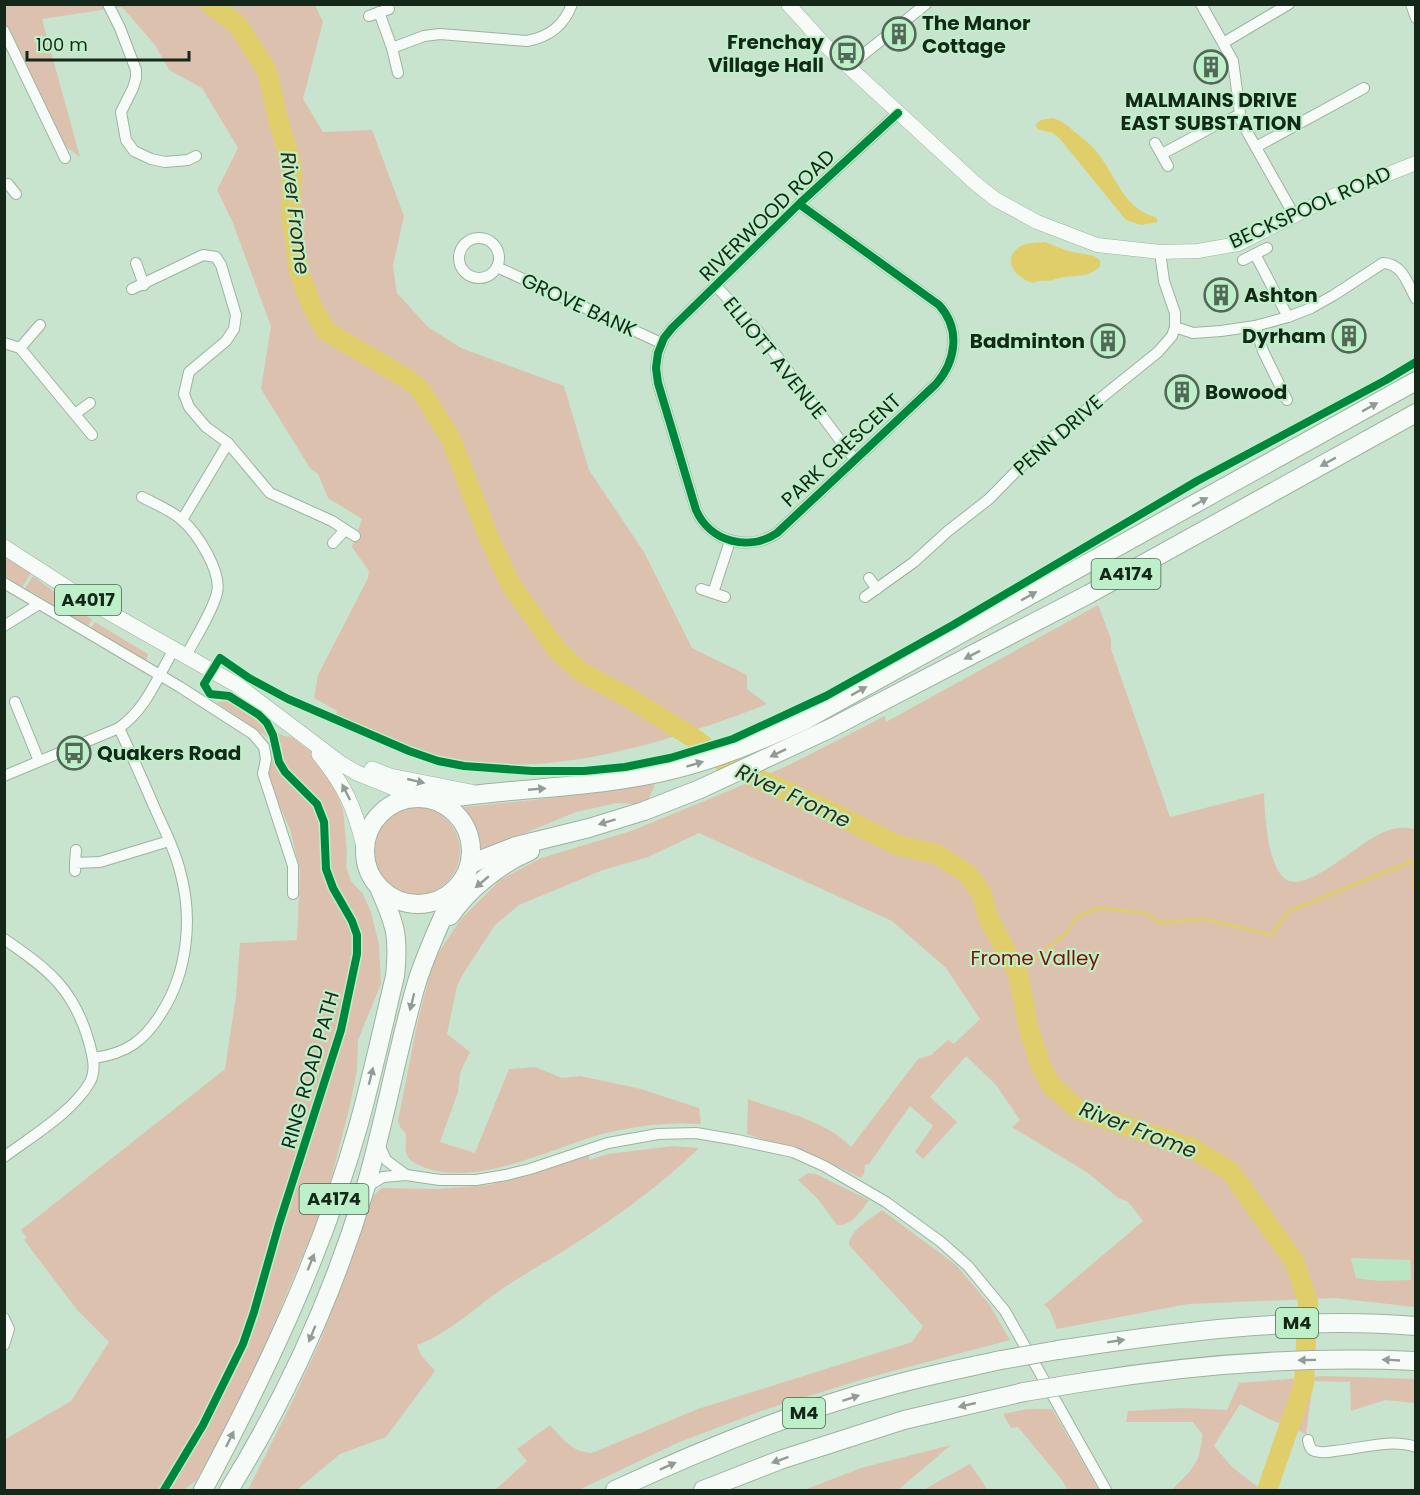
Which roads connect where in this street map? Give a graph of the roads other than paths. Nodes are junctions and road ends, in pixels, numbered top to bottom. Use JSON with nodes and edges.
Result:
{"nodes":[{"id":1,"x":108,"y":4,"type":"edge"},
{"id":2,"x":572,"y":4,"type":"edge"},
{"id":3,"x":788,"y":4,"type":"edge"},
{"id":4,"x":926,"y":4,"type":"edge"},
{"id":5,"x":1201,"y":4,"type":"edge"},
{"id":6,"x":1288,"y":4,"type":"edge"},
{"id":7,"x":1411,"y":4,"type":"edge"},
{"id":8,"x":379,"y":12,"type":"dead end"},
{"id":9,"x":1416,"y":18,"type":"edge"},
{"id":10,"x":4,"y":31,"type":"edge"},
{"id":11,"x":1223,"y":43,"type":"junction"},
{"id":12,"x":392,"y":48,"type":"junction"},
{"id":13,"x":849,"y":66,"type":"junction"},
{"id":14,"x":398,"y":73,"type":"dead end"},
{"id":15,"x":1364,"y":88,"type":"dead end"},
{"id":16,"x":898,"y":113,"type":"junction"},
{"id":17,"x":1239,"y":115,"type":"junction"},
{"id":18,"x":1155,"y":143,"type":"dead end"},
{"id":19,"x":1256,"y":147,"type":"junction"},
{"id":20,"x":1162,"y":154,"type":"junction"},
{"id":21,"x":196,"y":156,"type":"dead end"},
{"id":22,"x":65,"y":158,"type":"dead end"},
{"id":23,"x":1416,"y":163,"type":"edge"},
{"id":24,"x":1168,"y":166,"type":"dead end"},
{"id":25,"x":6,"y":183,"type":"edge"},
{"id":26,"x":16,"y":195,"type":"dead end"},
{"id":27,"x":800,"y":204,"type":"junction"},
{"id":28,"x":1294,"y":215,"type":"junction"},
{"id":29,"x":1267,"y":248,"type":"dead end"},
{"id":30,"x":1160,"y":252,"type":"junction"},
{"id":31,"x":1255,"y":254,"type":"junction"},
{"id":32,"x":1243,"y":260,"type":"dead end"},
{"id":33,"x":136,"y":263,"type":"dead end"},
{"id":34,"x":497,"y":267,"type":"dead end"},
{"id":35,"x":144,"y":285,"type":"junction"},
{"id":36,"x":716,"y":286,"type":"junction"},
{"id":37,"x":132,"y":289,"type":"dead end"},
{"id":38,"x":1416,"y":299,"type":"edge"},
{"id":39,"x":1288,"y":317,"type":"junction"},
{"id":40,"x":40,"y":325,"type":"dead end"},
{"id":41,"x":1255,"y":326,"type":"junction"},
{"id":42,"x":1175,"y":327,"type":"junction"},
{"id":43,"x":4,"y":343,"type":"edge"},
{"id":44,"x":662,"y":343,"type":"junction"},
{"id":45,"x":20,"y":348,"type":"junction"},
{"id":46,"x":1411,"y":385,"type":"edge"},
{"id":47,"x":1287,"y":400,"type":"dead end"},
{"id":48,"x":90,"y":403,"type":"dead end"},
{"id":49,"x":1416,"y":413,"type":"edge"},
{"id":50,"x":75,"y":414,"type":"junction"},
{"id":51,"x":92,"y":435,"type":"dead end"},
{"id":52,"x":228,"y":443,"type":"junction"},
{"id":53,"x":855,"y":460,"type":"junction"},
{"id":54,"x":142,"y":497,"type":"dead end"},
{"id":55,"x":182,"y":520,"type":"junction"},
{"id":56,"x":345,"y":530,"type":"junction"},
{"id":57,"x":355,"y":536,"type":"dead end"},
{"id":58,"x":730,"y":541,"type":"junction"},
{"id":59,"x":333,"y":543,"type":"dead end"},
{"id":60,"x":4,"y":547,"type":"edge"},
{"id":61,"x":869,"y":578,"type":"dead end"},
{"id":62,"x":4,"y":583,"type":"edge"},
{"id":63,"x":701,"y":589,"type":"dead end"},
{"id":64,"x":877,"y":589,"type":"junction"},
{"id":65,"x":713,"y":593,"type":"junction"},
{"id":66,"x":725,"y":597,"type":"dead end"},
{"id":67,"x":865,"y":597,"type":"dead end"},
{"id":68,"x":39,"y":604,"type":"junction"},
{"id":69,"x":6,"y":629,"type":"edge"},
{"id":70,"x":180,"y":652,"type":"junction"},
{"id":71,"x":159,"y":675,"type":"junction"},
{"id":72,"x":237,"y":685,"type":"junction"},
{"id":73,"x":15,"y":702,"type":"dead end"},
{"id":74,"x":119,"y":728,"type":"junction"},
{"id":75,"x":304,"y":737,"type":"junction"},
{"id":76,"x":39,"y":761,"type":"junction"},
{"id":77,"x":4,"y":776,"type":"edge"},
{"id":78,"x":478,"y":793,"type":"junction"},
{"id":79,"x":427,"y":799,"type":"junction"},
{"id":80,"x":570,"y":833,"type":"junction"},
{"id":81,"x":169,"y":841,"type":"junction"},
{"id":82,"x":364,"y":847,"type":"junction"},
{"id":83,"x":76,"y":850,"type":"dead end"},
{"id":84,"x":470,"y":864,"type":"junction"},
{"id":85,"x":456,"y":889,"type":"junction"},
{"id":86,"x":380,"y":890,"type":"junction"},
{"id":87,"x":293,"y":894,"type":"dead end"},
{"id":88,"x":4,"y":939,"type":"edge"},
{"id":89,"x":429,"y":948,"type":"junction"},
{"id":90,"x":93,"y":1058,"type":"junction"},
{"id":91,"x":377,"y":1139,"type":"junction"},
{"id":92,"x":4,"y":1156,"type":"edge"},
{"id":93,"x":406,"y":1175,"type":"junction"},
{"id":94,"x":365,"y":1188,"type":"junction"},
{"id":95,"x":4,"y":1318,"type":"edge"},
{"id":96,"x":1416,"y":1326,"type":"edge"},
{"id":97,"x":4,"y":1345,"type":"edge"},
{"id":98,"x":1416,"y":1361,"type":"edge"},
{"id":99,"x":1308,"y":1440,"type":"dead end"},
{"id":100,"x":1416,"y":1447,"type":"edge"},
{"id":101,"x":203,"y":1491,"type":"edge"},
{"id":102,"x":229,"y":1491,"type":"edge"},
{"id":103,"x":615,"y":1491,"type":"edge"},
{"id":104,"x":703,"y":1491,"type":"edge"},
{"id":105,"x":1106,"y":1491,"type":"edge"}],
"edges":[{"from":1,"to":21,"type":"street"},
{"from":2,"to":12,"type":"street"},
{"from":3,"to":13,"type":"street","name":"BECKSPOOL ROAD"},
{"from":4,"to":13,"type":"street"},
{"from":5,"to":11,"type":"street"},
{"from":6,"to":11,"type":"street"},
{"from":7,"to":9,"type":"street"},
{"from":8,"to":12,"type":"street"},
{"from":10,"to":22,"type":"street"},
{"from":11,"to":17,"type":"street"},
{"from":12,"to":14,"type":"street"},
{"from":13,"to":16,"type":"street","name":"BECKSPOOL ROAD"},
{"from":15,"to":19,"type":"street"},
{"from":16,"to":27,"type":"street","name":"RIVERWOOD ROAD"},
{"from":16,"to":30,"type":"street","name":"BECKSPOOL ROAD"},
{"from":17,"to":19,"type":"street"},
{"from":17,"to":20,"type":"street"},
{"from":18,"to":20,"type":"street"},
{"from":19,"to":28,"type":"street"},
{"from":20,"to":24,"type":"street"},
{"from":23,"to":28,"type":"street","name":"BECKSPOOL ROAD"},
{"from":25,"to":26,"type":"street"},
{"from":27,"to":36,"type":"street","name":"RIVERWOOD ROAD"},
{"from":27,"to":53,"type":"street","name":"PARK CRESCENT"},
{"from":28,"to":30,"type":"street","name":"BECKSPOOL ROAD"},
{"from":29,"to":31,"type":"street"},
{"from":30,"to":42,"type":"street"},
{"from":31,"to":32,"type":"street"},
{"from":31,"to":39,"type":"street"},
{"from":33,"to":35,"type":"street"},
{"from":34,"to":44,"type":"street","name":"GROVE BANK"},
{"from":35,"to":37,"type":"street"},
{"from":35,"to":52,"type":"street"},
{"from":36,"to":44,"type":"street","name":"RIVERWOOD ROAD"},
{"from":36,"to":53,"type":"street","name":"ELLIOTT AVENUE"},
{"from":38,"to":39,"type":"street"},
{"from":39,"to":41,"type":"street"},
{"from":40,"to":45,"type":"street"},
{"from":41,"to":42,"type":"street"},
{"from":41,"to":47,"type":"street"},
{"from":42,"to":64,"type":"street","name":"PENN DRIVE"},
{"from":43,"to":45,"type":"street"},
{"from":44,"to":58,"type":"street"},
{"from":45,"to":50,"type":"street"},
{"from":78,"to":46,"type":"highway","number":"A4174","one_way":true},
{"from":48,"to":50,"type":"street"},
{"from":49,"to":80,"type":"highway","number":"A4174","one_way":true},
{"from":50,"to":51,"type":"street"},
{"from":52,"to":55,"type":"street"},
{"from":52,"to":56,"type":"street"},
{"from":53,"to":58,"type":"street","name":"PARK CRESCENT"},
{"from":54,"to":55,"type":"street"},
{"from":55,"to":70,"type":"street"},
{"from":56,"to":57,"type":"street"},
{"from":56,"to":59,"type":"street"},
{"from":58,"to":65,"type":"street"},
{"from":60,"to":70,"type":"main road","number":"A4017"},
{"from":61,"to":64,"type":"street"},
{"from":62,"to":68,"type":"street"},
{"from":63,"to":65,"type":"street"},
{"from":64,"to":67,"type":"street","name":"PENN DRIVE"},
{"from":65,"to":66,"type":"street"},
{"from":68,"to":69,"type":"street"},
{"from":68,"to":71,"type":"street"},
{"from":70,"to":71,"type":"street"},
{"from":70,"to":72,"type":"main road","number":"A4017"},
{"from":71,"to":74,"type":"street"},
{"from":71,"to":87,"type":"street"},
{"from":72,"to":75,"type":"main road","number":"A4017"},
{"from":72,"to":78,"type":"main road","number":"A4017","one_way":true},
{"from":73,"to":76,"type":"street"},
{"from":74,"to":76,"type":"street"},
{"from":74,"to":81,"type":"street"},
{"from":75,"to":79,"type":"main road","number":"A4017"},
{"from":82,"to":75,"type":"main road","number":"A4017","one_way":true},
{"from":76,"to":77,"type":"street"},
{"from":78,"to":79,"type":"highway","number":"A4174"},
{"from":79,"to":82,"type":"highway","number":"A4174"},
{"from":79,"to":84,"type":"highway"},
{"from":80,"to":84,"type":"highway","number":"A4174"},
{"from":80,"to":89,"type":"highway","number":"A4174","one_way":true},
{"from":81,"to":83,"type":"street"},
{"from":81,"to":90,"type":"street"},
{"from":82,"to":86,"type":"highway","number":"A4174"},
{"from":84,"to":85,"type":"highway","number":"A4174"},
{"from":85,"to":86,"type":"highway"},
{"from":85,"to":89,"type":"highway","number":"A4174"},
{"from":101,"to":86,"type":"highway","number":"A4174","one_way":true},
{"from":88,"to":90,"type":"street"},
{"from":89,"to":91,"type":"highway","number":"A4174","one_way":true},
{"from":90,"to":92,"type":"street"},
{"from":91,"to":93,"type":"street"},
{"from":91,"to":94,"type":"highway","number":"A4174"},
{"from":93,"to":94,"type":"street"},
{"from":93,"to":105,"type":"street"},
{"from":94,"to":102,"type":"highway","number":"A4174","one_way":true},
{"from":95,"to":97,"type":"street"},
{"from":103,"to":96,"type":"highway","number":"M4","one_way":true,"bridge":true},
{"from":98,"to":104,"type":"highway","number":"M4","one_way":true,"bridge":true},
{"from":99,"to":100,"type":"street"}]}
